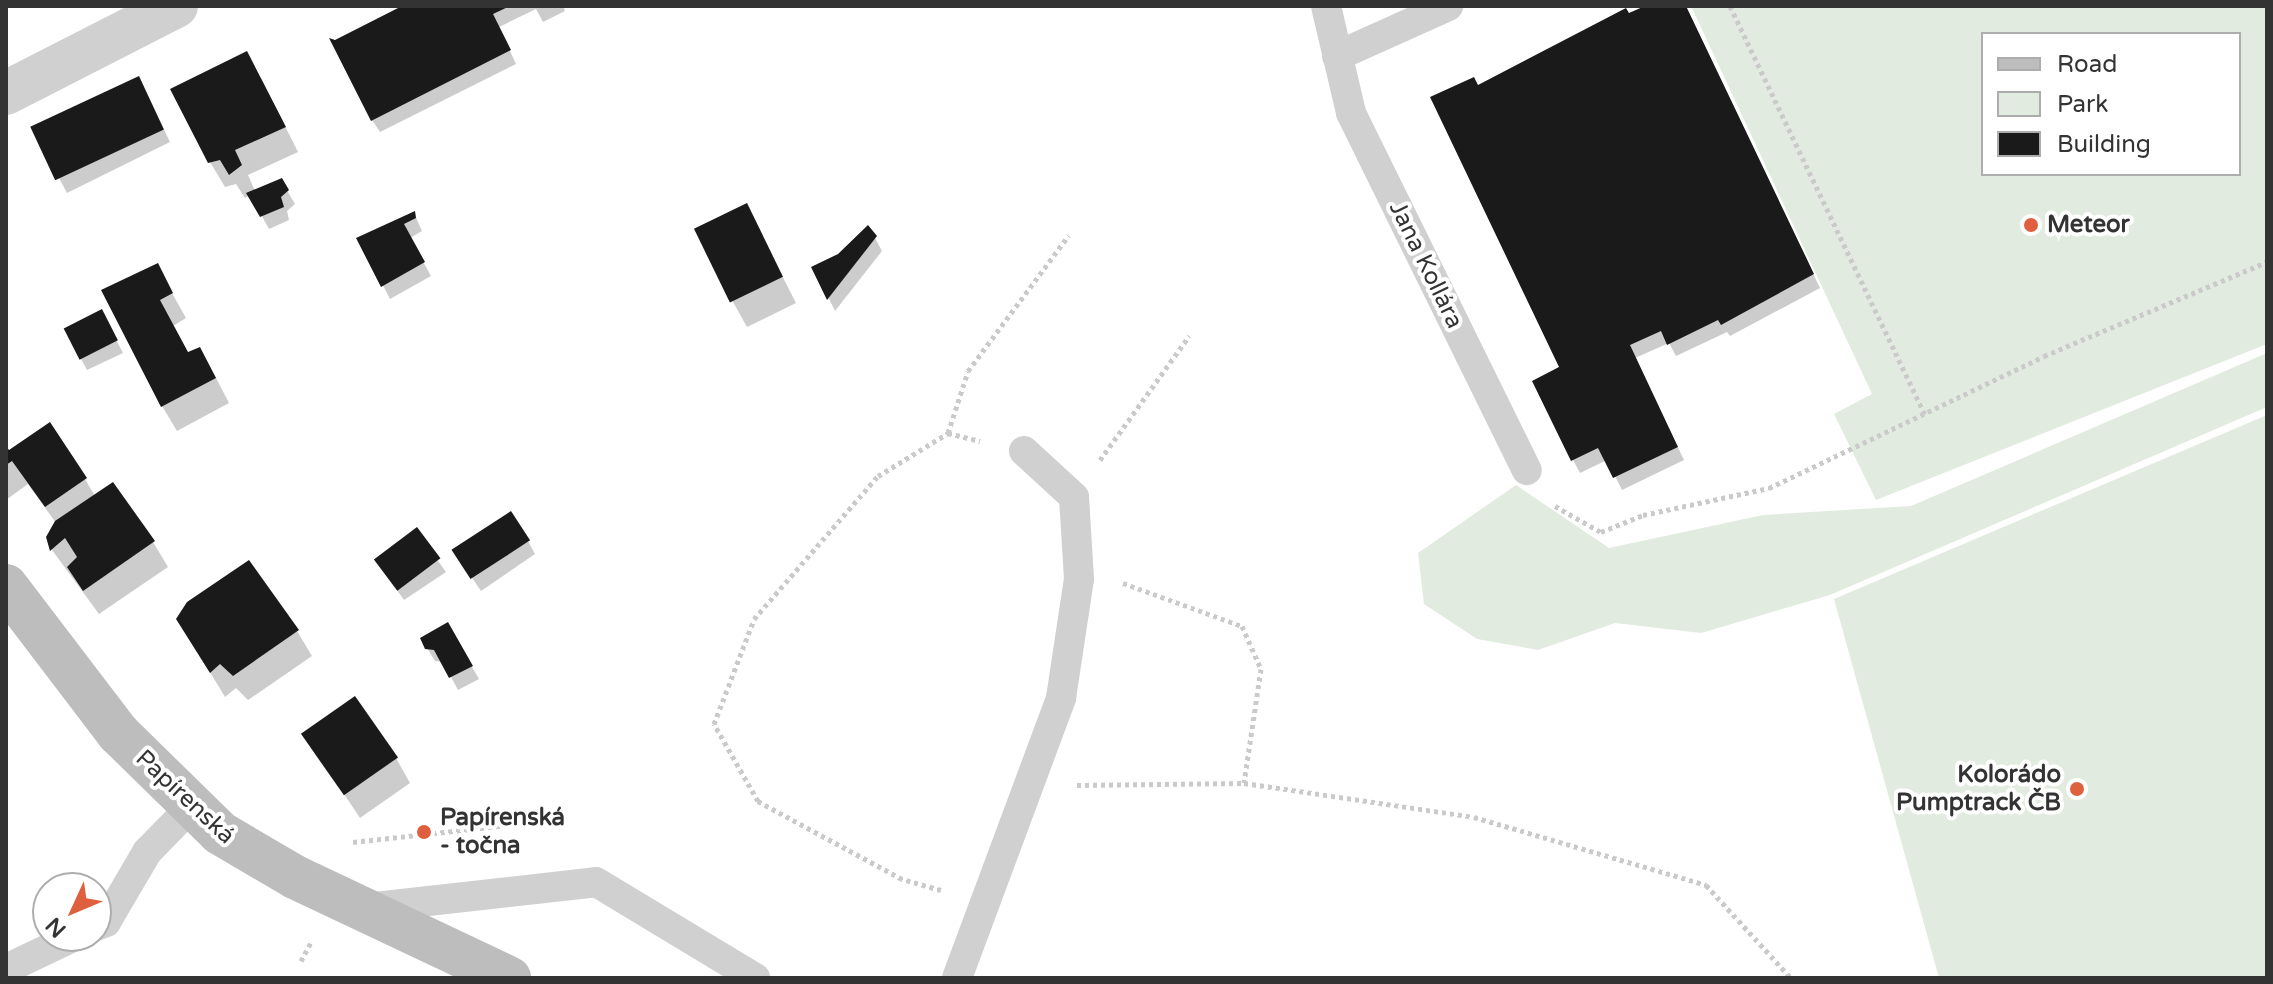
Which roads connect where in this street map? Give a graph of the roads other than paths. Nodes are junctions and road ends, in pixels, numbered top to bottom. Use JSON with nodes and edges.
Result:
{"nodes":[{"id":1,"x":176,"y":6,"type":"edge"},
{"id":2,"x":1326,"y":6,"type":"edge"},
{"id":3,"x":1448,"y":6,"type":"edge"},
{"id":4,"x":1337,"y":56,"type":"junction"},
{"id":5,"x":6,"y":93,"type":"edge"},
{"id":6,"x":1024,"y":451,"type":"road end"},
{"id":7,"x":1527,"y":470,"type":"dead end"},
{"id":8,"x":6,"y":586,"type":"edge"},
{"id":9,"x":190,"y":808,"type":"junction"},
{"id":10,"x":366,"y":908,"type":"junction"},
{"id":11,"x":112,"y":912,"type":"edge"},
{"id":12,"x":42,"y":952,"type":"edge"},
{"id":13,"x":6,"y":969,"type":"edge"},
{"id":14,"x":509,"y":978,"type":"edge"},
{"id":15,"x":755,"y":978,"type":"edge"},
{"id":16,"x":957,"y":978,"type":"edge"}],
"edges":[{"from":1,"to":5,"type":"street"},
{"from":2,"to":4,"type":"lane","name":"Jana Kollára"},
{"from":3,"to":4,"type":"lane"},
{"from":4,"to":7,"type":"lane","name":"Jana Kollára"},
{"from":6,"to":16,"type":"lane"},
{"from":8,"to":9,"type":"street","name":"Papírenská"},
{"from":9,"to":10,"type":"street","name":"Papírenská"},
{"from":9,"to":11,"type":"lane"},
{"from":10,"to":14,"type":"street","name":"Papírenská"},
{"from":10,"to":15,"type":"lane"},
{"from":12,"to":13,"type":"lane"}]}
